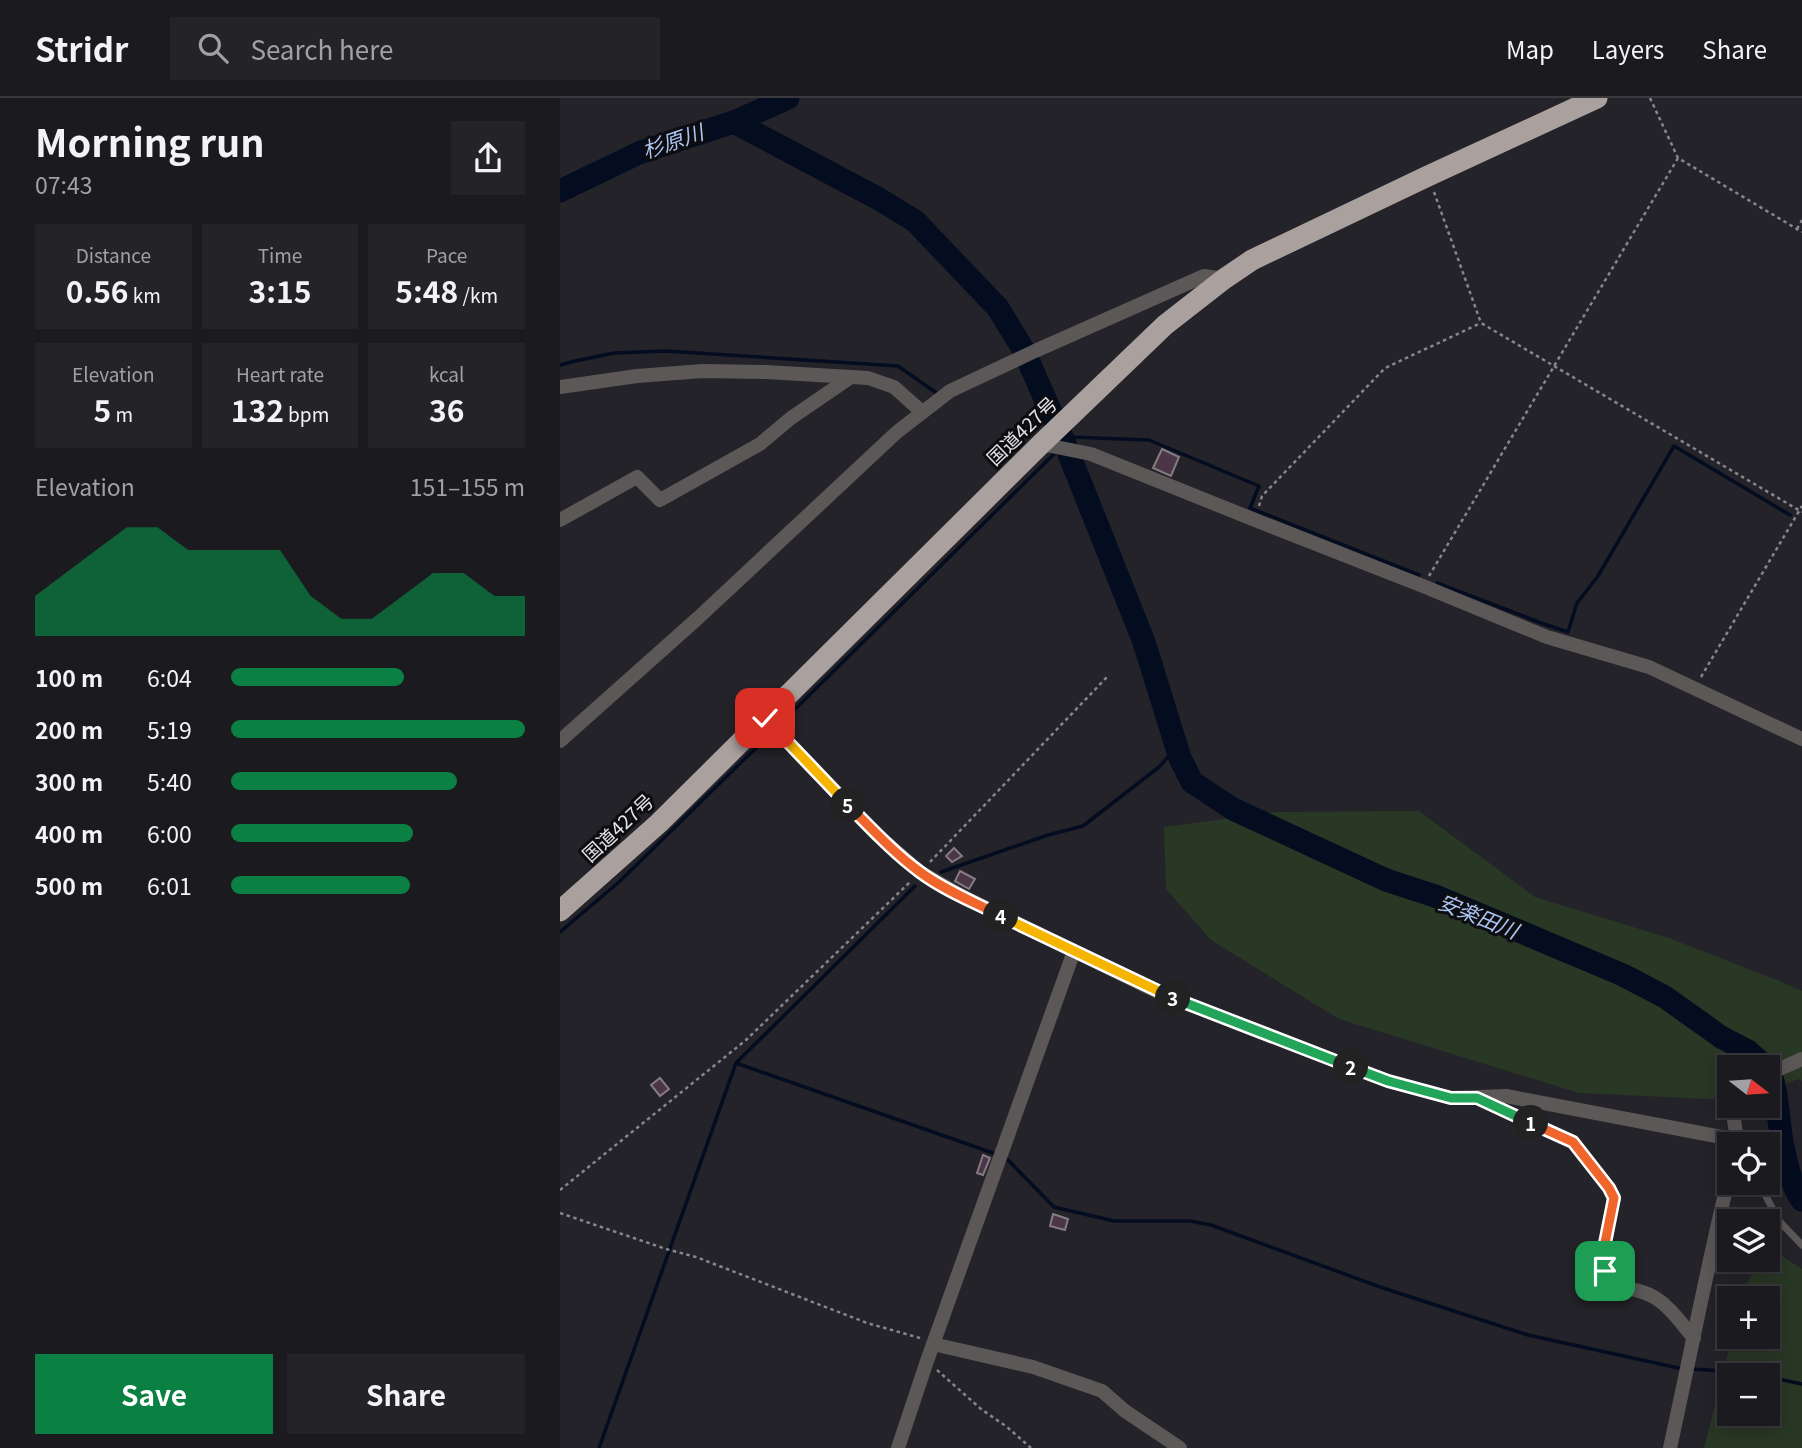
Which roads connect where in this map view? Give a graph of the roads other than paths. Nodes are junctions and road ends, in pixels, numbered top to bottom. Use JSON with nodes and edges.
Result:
{"nodes":[{"id":1,"x":1597,"y":98,"type":"edge"},
{"id":2,"x":1224,"y":279,"type":"junction"},
{"id":3,"x":851,"y":377,"type":"junction"},
{"id":4,"x":560,"y":387,"type":"edge"},
{"id":5,"x":922,"y":412,"type":"junction"},
{"id":6,"x":1057,"y":444,"type":"junction"},
{"id":7,"x":560,"y":520,"type":"edge"},
{"id":8,"x":765,"y":718,"type":"junction"},
{"id":9,"x":1802,"y":739,"type":"edge"},
{"id":10,"x":560,"y":741,"type":"edge"},
{"id":11,"x":560,"y":911,"type":"edge"},
{"id":12,"x":1074,"y":951,"type":"junction"},
{"id":13,"x":1802,"y":1059,"type":"edge"},
{"id":14,"x":1780,"y":1069,"type":"edge"},
{"id":15,"x":1477,"y":1098,"type":"junction"},
{"id":16,"x":1717,"y":1138,"type":"edge"},
{"id":17,"x":1725,"y":1195,"type":"edge"},
{"id":18,"x":1765,"y":1195,"type":"edge"},
{"id":19,"x":1802,"y":1245,"type":"edge"},
{"id":20,"x":1694,"y":1338,"type":"junction"},
{"id":21,"x":933,"y":1344,"type":"junction"},
{"id":22,"x":898,"y":1448,"type":"edge"},
{"id":23,"x":1180,"y":1448,"type":"edge"},
{"id":24,"x":1670,"y":1448,"type":"edge"}],
"edges":[{"from":1,"to":2,"type":"highway","name":"国道427号"},
{"from":2,"to":5,"type":"street"},
{"from":2,"to":6,"type":"highway","name":"国道427号"},
{"from":3,"to":4,"type":"street"},
{"from":3,"to":5,"type":"street"},
{"from":3,"to":7,"type":"street"},
{"from":5,"to":10,"type":"street"},
{"from":6,"to":8,"type":"highway","name":"国道427号"},
{"from":6,"to":9,"type":"street"},
{"from":8,"to":11,"type":"highway","name":"国道427号"},
{"from":8,"to":12,"type":"street"},
{"from":12,"to":15,"type":"street"},
{"from":12,"to":21,"type":"street"},
{"from":13,"to":14,"type":"street"},
{"from":15,"to":16,"type":"street"},
{"from":15,"to":20,"type":"street"},
{"from":17,"to":20,"type":"street"},
{"from":18,"to":19,"type":"lane"},
{"from":20,"to":24,"type":"street"},
{"from":21,"to":22,"type":"street"},
{"from":21,"to":23,"type":"street"}]}
